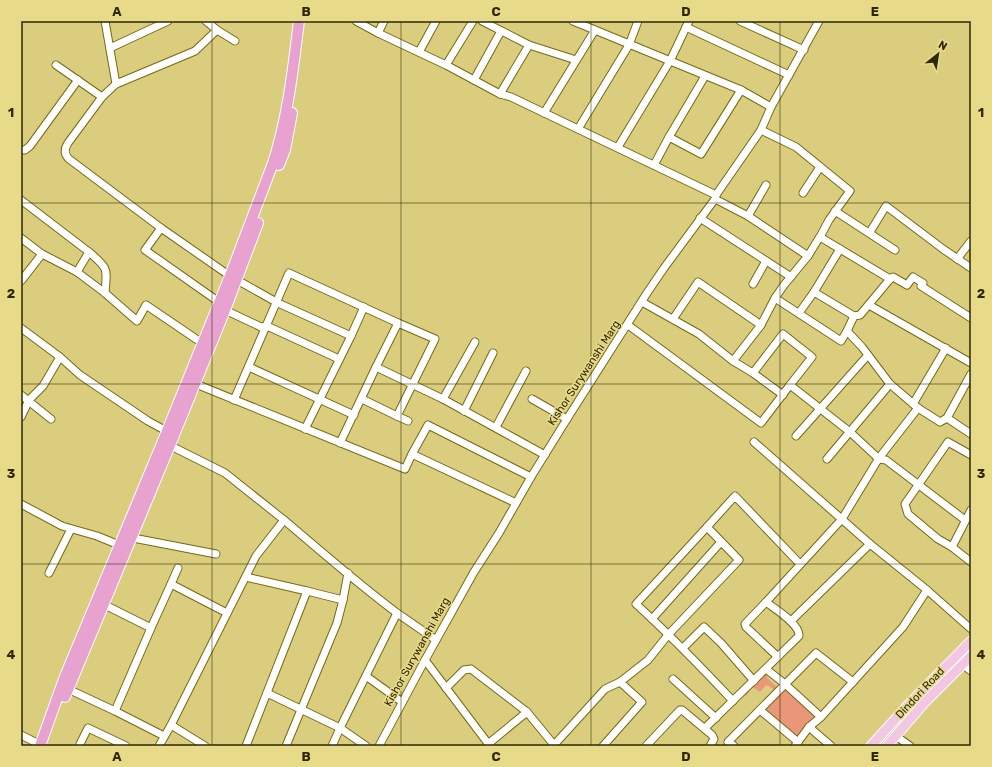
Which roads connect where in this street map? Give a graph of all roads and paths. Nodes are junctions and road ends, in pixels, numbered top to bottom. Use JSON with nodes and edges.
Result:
{"nodes":[{"id":1,"x":105,"y":21,"type":"edge"},
{"id":2,"x":168,"y":21,"type":"edge"},
{"id":3,"x":206,"y":21,"type":"edge"},
{"id":4,"x":299,"y":21,"type":"edge"},
{"id":5,"x":306,"y":21,"type":"edge"},
{"id":6,"x":356,"y":21,"type":"edge"},
{"id":7,"x":384,"y":21,"type":"edge"},
{"id":8,"x":436,"y":21,"type":"edge"},
{"id":9,"x":473,"y":21,"type":"edge"},
{"id":10,"x":482,"y":21,"type":"edge"},
{"id":11,"x":573,"y":21,"type":"edge"},
{"id":12,"x":638,"y":21,"type":"edge"},
{"id":13,"x":740,"y":21,"type":"edge"},
{"id":14,"x":819,"y":21,"type":"edge"},
{"id":15,"x":687,"y":24,"type":"edge"},
{"id":16,"x":216,"y":30,"type":"junction"},
{"id":17,"x":595,"y":30,"type":"junction"},
{"id":18,"x":501,"y":31,"type":"junction"},
{"id":19,"x":378,"y":33,"type":"junction"},
{"id":20,"x":235,"y":41,"type":"dead end"},
{"id":21,"x":529,"y":44,"type":"junction"},
{"id":22,"x":629,"y":45,"type":"junction"},
{"id":23,"x":110,"y":48,"type":"junction"},
{"id":24,"x":804,"y":50,"type":"junction"},
{"id":25,"x":419,"y":52,"type":"junction"},
{"id":26,"x":576,"y":60,"type":"junction"},
{"id":27,"x":670,"y":61,"type":"junction"},
{"id":28,"x":56,"y":65,"type":"dead end"},
{"id":29,"x":446,"y":65,"type":"junction"},
{"id":30,"x":789,"y":75,"type":"junction"},
{"id":31,"x":705,"y":76,"type":"junction"},
{"id":32,"x":78,"y":80,"type":"junction"},
{"id":33,"x":474,"y":80,"type":"junction"},
{"id":34,"x":116,"y":84,"type":"junction"},
{"id":35,"x":741,"y":90,"type":"junction"},
{"id":36,"x":500,"y":94,"type":"junction"},
{"id":37,"x":102,"y":98,"type":"junction"},
{"id":38,"x":771,"y":107,"type":"junction"},
{"id":39,"x":544,"y":112,"type":"junction"},
{"id":40,"x":578,"y":129,"type":"junction"},
{"id":41,"x":761,"y":130,"type":"junction"},
{"id":42,"x":669,"y":137,"type":"junction"},
{"id":43,"x":618,"y":147,"type":"junction"},
{"id":44,"x":21,"y":150,"type":"edge"},
{"id":45,"x":654,"y":165,"type":"junction"},
{"id":46,"x":820,"y":167,"type":"junction"},
{"id":47,"x":766,"y":184,"type":"dead end"},
{"id":48,"x":803,"y":193,"type":"dead end"},
{"id":49,"x":715,"y":197,"type":"junction"},
{"id":50,"x":21,"y":200,"type":"edge"},
{"id":51,"x":836,"y":211,"type":"junction"},
{"id":52,"x":748,"y":216,"type":"junction"},
{"id":53,"x":700,"y":218,"type":"junction"},
{"id":54,"x":161,"y":228,"type":"junction"},
{"id":55,"x":870,"y":232,"type":"junction"},
{"id":56,"x":820,"y":237,"type":"junction"},
{"id":57,"x":21,"y":238,"type":"edge"},
{"id":58,"x":971,"y":241,"type":"edge"},
{"id":59,"x":840,"y":249,"type":"junction"},
{"id":60,"x":895,"y":250,"type":"dead end"},
{"id":61,"x":89,"y":252,"type":"junction"},
{"id":62,"x":42,"y":254,"type":"junction"},
{"id":63,"x":808,"y":256,"type":"junction"},
{"id":64,"x":957,"y":259,"type":"junction"},
{"id":65,"x":766,"y":261,"type":"junction"},
{"id":66,"x":971,"y":268,"type":"edge"},
{"id":67,"x":77,"y":272,"type":"junction"},
{"id":68,"x":791,"y":277,"type":"junction"},
{"id":69,"x":233,"y":278,"type":"junction"},
{"id":70,"x":890,"y":279,"type":"junction"},
{"id":71,"x":21,"y":281,"type":"edge"},
{"id":72,"x":753,"y":284,"type":"dead end"},
{"id":73,"x":814,"y":292,"type":"junction"},
{"id":74,"x":105,"y":293,"type":"junction"},
{"id":75,"x":775,"y":298,"type":"junction"},
{"id":76,"x":642,"y":302,"type":"junction"},
{"id":77,"x":278,"y":303,"type":"junction"},
{"id":78,"x":869,"y":305,"type":"junction"},
{"id":79,"x":222,"y":306,"type":"junction"},
{"id":80,"x":364,"y":307,"type":"junction"},
{"id":81,"x":799,"y":313,"type":"junction"},
{"id":82,"x":854,"y":316,"type":"junction"},
{"id":83,"x":971,"y":318,"type":"edge"},
{"id":84,"x":673,"y":319,"type":"junction"},
{"id":85,"x":398,"y":323,"type":"junction"},
{"id":86,"x":628,"y":325,"type":"junction"},
{"id":87,"x":761,"y":325,"type":"junction"},
{"id":88,"x":267,"y":326,"type":"junction"},
{"id":89,"x":21,"y":328,"type":"edge"},
{"id":90,"x":847,"y":331,"type":"junction"},
{"id":91,"x":351,"y":336,"type":"junction"},
{"id":92,"x":475,"y":342,"type":"dead end"},
{"id":93,"x":202,"y":343,"type":"junction"},
{"id":94,"x":946,"y":348,"type":"junction"},
{"id":95,"x":493,"y":353,"type":"dead end"},
{"id":96,"x":868,"y":355,"type":"junction"},
{"id":97,"x":60,"y":357,"type":"junction"},
{"id":98,"x":339,"y":358,"type":"junction"},
{"id":99,"x":733,"y":361,"type":"junction"},
{"id":100,"x":971,"y":363,"type":"edge"},
{"id":101,"x":249,"y":367,"type":"junction"},
{"id":102,"x":376,"y":367,"type":"junction"},
{"id":103,"x":526,"y":371,"type":"dead end"},
{"id":104,"x":753,"y":373,"type":"junction"},
{"id":105,"x":970,"y":377,"type":"edge"},
{"id":106,"x":191,"y":382,"type":"junction"},
{"id":107,"x":412,"y":384,"type":"junction"},
{"id":108,"x":890,"y":384,"type":"junction"},
{"id":109,"x":790,"y":386,"type":"junction"},
{"id":110,"x":21,"y":395,"type":"edge"},
{"id":111,"x":783,"y":395,"type":"junction"},
{"id":112,"x":320,"y":399,"type":"junction"},
{"id":113,"x":362,"y":399,"type":"junction"},
{"id":114,"x":532,"y":399,"type":"dead end"},
{"id":115,"x":29,"y":400,"type":"junction"},
{"id":116,"x":234,"y":400,"type":"junction"},
{"id":117,"x":443,"y":400,"type":"junction"},
{"id":118,"x":915,"y":406,"type":"junction"},
{"id":119,"x":819,"y":409,"type":"junction"},
{"id":120,"x":464,"y":411,"type":"junction"},
{"id":121,"x":354,"y":415,"type":"junction"},
{"id":122,"x":397,"y":416,"type":"junction"},
{"id":123,"x":21,"y":417,"type":"edge"},
{"id":124,"x":947,"y":418,"type":"junction"},
{"id":125,"x":51,"y":419,"type":"dead end"},
{"id":126,"x":567,"y":419,"type":"junction"},
{"id":127,"x":408,"y":421,"type":"dead end"},
{"id":128,"x":496,"y":427,"type":"junction"},
{"id":129,"x":305,"y":429,"type":"junction"},
{"id":130,"x":850,"y":432,"type":"junction"},
{"id":131,"x":170,"y":433,"type":"junction"},
{"id":132,"x":971,"y":434,"type":"edge"},
{"id":133,"x":796,"y":436,"type":"dead end"},
{"id":134,"x":754,"y":442,"type":"dead end"},
{"id":135,"x":340,"y":443,"type":"junction"},
{"id":136,"x":166,"y":444,"type":"junction"},
{"id":137,"x":412,"y":454,"type":"junction"},
{"id":138,"x":545,"y":455,"type":"junction"},
{"id":139,"x":971,"y":455,"type":"edge"},
{"id":140,"x":826,"y":459,"type":"dead end"},
{"id":141,"x":879,"y":459,"type":"junction"},
{"id":142,"x":531,"y":477,"type":"junction"},
{"id":143,"x":919,"y":485,"type":"junction"},
{"id":144,"x":516,"y":503,"type":"junction"},
{"id":145,"x":21,"y":506,"type":"edge"},
{"id":146,"x":971,"y":510,"type":"edge"},
{"id":147,"x":842,"y":519,"type":"junction"},
{"id":148,"x":284,"y":520,"type":"junction"},
{"id":149,"x":965,"y":520,"type":"junction"},
{"id":150,"x":707,"y":528,"type":"junction"},
{"id":151,"x":71,"y":529,"type":"junction"},
{"id":152,"x":125,"y":542,"type":"junction"},
{"id":153,"x":721,"y":542,"type":"junction"},
{"id":154,"x":870,"y":544,"type":"junction"},
{"id":155,"x":952,"y":548,"type":"junction"},
{"id":156,"x":216,"y":554,"type":"dead end"},
{"id":157,"x":971,"y":562,"type":"edge"},
{"id":158,"x":800,"y":564,"type":"junction"},
{"id":159,"x":178,"y":568,"type":"dead end"},
{"id":160,"x":49,"y":572,"type":"dead end"},
{"id":161,"x":348,"y":573,"type":"junction"},
{"id":162,"x":246,"y":577,"type":"junction"},
{"id":163,"x":170,"y":584,"type":"junction"},
{"id":164,"x":927,"y":590,"type":"junction"},
{"id":165,"x":306,"y":591,"type":"junction"},
{"id":166,"x":343,"y":600,"type":"junction"},
{"id":167,"x":766,"y":602,"type":"junction"},
{"id":168,"x":103,"y":604,"type":"junction"},
{"id":169,"x":227,"y":613,"type":"junction"},
{"id":170,"x":397,"y":613,"type":"junction"},
{"id":171,"x":652,"y":619,"type":"junction"},
{"id":172,"x":791,"y":621,"type":"junction"},
{"id":173,"x":151,"y":628,"type":"junction"},
{"id":174,"x":971,"y":629,"type":"edge"},
{"id":175,"x":668,"y":635,"type":"junction"},
{"id":176,"x":436,"y":640,"type":"junction"},
{"id":177,"x":971,"y":641,"type":"edge"},
{"id":178,"x":683,"y":648,"type":"junction"},
{"id":179,"x":971,"y":656,"type":"edge"},
{"id":180,"x":778,"y":657,"type":"junction"},
{"id":181,"x":425,"y":660,"type":"junction"},
{"id":182,"x":963,"y":665,"type":"junction"},
{"id":183,"x":766,"y":669,"type":"junction"},
{"id":184,"x":971,"y":671,"type":"edge"},
{"id":185,"x":366,"y":676,"type":"junction"},
{"id":186,"x":673,"y":679,"type":"dead end"},
{"id":187,"x":754,"y":680,"type":"junction"},
{"id":188,"x":620,"y":682,"type":"junction"},
{"id":189,"x":853,"y":682,"type":"junction"},
{"id":190,"x":786,"y":684,"type":"junction"},
{"id":191,"x":446,"y":688,"type":"junction"},
{"id":192,"x":68,"y":689,"type":"junction"},
{"id":193,"x":267,"y":693,"type":"junction"},
{"id":194,"x":733,"y":701,"type":"junction"},
{"id":195,"x":402,"y":702,"type":"junction"},
{"id":196,"x":301,"y":709,"type":"junction"},
{"id":197,"x":760,"y":710,"type":"junction"},
{"id":198,"x":56,"y":711,"type":"junction"},
{"id":199,"x":115,"y":711,"type":"junction"},
{"id":200,"x":527,"y":712,"type":"junction"},
{"id":201,"x":821,"y":717,"type":"junction"},
{"id":202,"x":716,"y":718,"type":"junction"},
{"id":203,"x":171,"y":725,"type":"junction"},
{"id":204,"x":809,"y":727,"type":"junction"},
{"id":205,"x":340,"y":728,"type":"junction"},
{"id":206,"x":705,"y":728,"type":"junction"},
{"id":207,"x":21,"y":735,"type":"edge"},
{"id":208,"x":164,"y":736,"type":"junction"},
{"id":209,"x":896,"y":736,"type":"junction"},
{"id":210,"x":80,"y":744,"type":"dead end"},
{"id":211,"x":796,"y":744,"type":"edge"},
{"id":212,"x":489,"y":745,"type":"edge"},
{"id":213,"x":555,"y":745,"type":"edge"},
{"id":214,"x":42,"y":746,"type":"edge"},
{"id":215,"x":126,"y":746,"type":"edge"},
{"id":216,"x":159,"y":746,"type":"edge"},
{"id":217,"x":205,"y":746,"type":"edge"},
{"id":218,"x":246,"y":746,"type":"edge"},
{"id":219,"x":286,"y":746,"type":"edge"},
{"id":220,"x":332,"y":746,"type":"edge"},
{"id":221,"x":366,"y":746,"type":"edge"},
{"id":222,"x":379,"y":746,"type":"edge"},
{"id":223,"x":603,"y":746,"type":"edge"},
{"id":224,"x":646,"y":746,"type":"edge"},
{"id":225,"x":710,"y":746,"type":"edge"},
{"id":226,"x":734,"y":746,"type":"edge"},
{"id":227,"x":831,"y":746,"type":"edge"},
{"id":228,"x":871,"y":746,"type":"edge"},
{"id":229,"x":886,"y":746,"type":"edge"},
{"id":230,"x":910,"y":746,"type":"edge"}],
"edges":[{"from":1,"to":23,"type":"street"},
{"from":2,"to":23,"type":"street"},
{"from":3,"to":16,"type":"street"},
{"from":4,"to":69,"type":"highway"},
{"from":5,"to":69,"type":"highway"},
{"from":6,"to":19,"type":"street"},
{"from":7,"to":19,"type":"street"},
{"from":8,"to":25,"type":"street"},
{"from":9,"to":29,"type":"street"},
{"from":10,"to":18,"type":"street"},
{"from":11,"to":17,"type":"street"},
{"from":12,"to":22,"type":"street"},
{"from":13,"to":24,"type":"street"},
{"from":14,"to":24,"type":"street","name":"Kishor Surywanshi Marg"},
{"from":15,"to":27,"type":"street"},
{"from":15,"to":30,"type":"street"},
{"from":16,"to":20,"type":"street"},
{"from":16,"to":34,"type":"street"},
{"from":17,"to":22,"type":"street"},
{"from":17,"to":26,"type":"street"},
{"from":18,"to":21,"type":"street"},
{"from":18,"to":33,"type":"street"},
{"from":19,"to":25,"type":"street"},
{"from":21,"to":26,"type":"street"},
{"from":21,"to":36,"type":"street"},
{"from":22,"to":27,"type":"street"},
{"from":22,"to":40,"type":"street"},
{"from":23,"to":34,"type":"street"},
{"from":24,"to":30,"type":"street","name":"Kishor Surywanshi Marg"},
{"from":25,"to":29,"type":"street"},
{"from":26,"to":39,"type":"street"},
{"from":27,"to":31,"type":"street"},
{"from":27,"to":43,"type":"street"},
{"from":28,"to":32,"type":"street"},
{"from":29,"to":33,"type":"street"},
{"from":30,"to":38,"type":"street","name":"Kishor Surywanshi Marg"},
{"from":31,"to":35,"type":"street"},
{"from":31,"to":42,"type":"street"},
{"from":32,"to":37,"type":"street"},
{"from":32,"to":44,"type":"street"},
{"from":33,"to":36,"type":"street"},
{"from":34,"to":37,"type":"street"},
{"from":35,"to":38,"type":"street"},
{"from":35,"to":42,"type":"street"},
{"from":36,"to":39,"type":"street"},
{"from":37,"to":54,"type":"street"},
{"from":38,"to":41,"type":"street","name":"Kishor Surywanshi Marg"},
{"from":39,"to":40,"type":"street"},
{"from":40,"to":43,"type":"street"},
{"from":41,"to":46,"type":"street"},
{"from":41,"to":49,"type":"street","name":"Kishor Surywanshi Marg"},
{"from":42,"to":45,"type":"street"},
{"from":43,"to":45,"type":"street"},
{"from":45,"to":49,"type":"street"},
{"from":46,"to":48,"type":"street"},
{"from":46,"to":51,"type":"street"},
{"from":47,"to":52,"type":"street"},
{"from":49,"to":52,"type":"street"},
{"from":49,"to":53,"type":"street","name":"Kishor Surywanshi Marg"},
{"from":50,"to":61,"type":"street"},
{"from":51,"to":55,"type":"street"},
{"from":51,"to":56,"type":"street"},
{"from":52,"to":63,"type":"street"},
{"from":53,"to":65,"type":"street"},
{"from":53,"to":76,"type":"street","name":"Kishor Surywanshi Marg"},
{"from":54,"to":69,"type":"street"},
{"from":54,"to":79,"type":"street"},
{"from":55,"to":60,"type":"street"},
{"from":55,"to":64,"type":"street"},
{"from":56,"to":59,"type":"street"},
{"from":56,"to":63,"type":"street"},
{"from":57,"to":62,"type":"street"},
{"from":58,"to":64,"type":"street"},
{"from":59,"to":70,"type":"street"},
{"from":59,"to":73,"type":"street"},
{"from":61,"to":67,"type":"street"},
{"from":61,"to":74,"type":"street"},
{"from":62,"to":67,"type":"street"},
{"from":62,"to":71,"type":"street"},
{"from":63,"to":68,"type":"street"},
{"from":64,"to":66,"type":"street"},
{"from":65,"to":68,"type":"street"},
{"from":65,"to":72,"type":"street"},
{"from":67,"to":74,"type":"street"},
{"from":68,"to":75,"type":"street"},
{"from":69,"to":77,"type":"street"},
{"from":69,"to":79,"type":"highway"},
{"from":70,"to":78,"type":"street"},
{"from":70,"to":83,"type":"street"},
{"from":73,"to":81,"type":"street"},
{"from":73,"to":82,"type":"street"},
{"from":74,"to":93,"type":"street"},
{"from":75,"to":81,"type":"street"},
{"from":75,"to":87,"type":"street"},
{"from":76,"to":84,"type":"street"},
{"from":76,"to":86,"type":"street","name":"Kishor Surywanshi Marg"},
{"from":77,"to":80,"type":"street"},
{"from":77,"to":88,"type":"street"},
{"from":77,"to":91,"type":"street"},
{"from":78,"to":82,"type":"street"},
{"from":78,"to":94,"type":"street"},
{"from":79,"to":88,"type":"street"},
{"from":79,"to":93,"type":"highway"},
{"from":79,"to":106,"type":"highway"},
{"from":80,"to":85,"type":"street"},
{"from":80,"to":91,"type":"street"},
{"from":81,"to":90,"type":"street"},
{"from":82,"to":90,"type":"street"},
{"from":84,"to":87,"type":"street"},
{"from":84,"to":99,"type":"street"},
{"from":85,"to":102,"type":"street"},
{"from":85,"to":107,"type":"street"},
{"from":86,"to":111,"type":"street"},
{"from":86,"to":126,"type":"street","name":"Kishor Surywanshi Marg"},
{"from":87,"to":99,"type":"street"},
{"from":88,"to":98,"type":"street"},
{"from":88,"to":101,"type":"street"},
{"from":89,"to":97,"type":"street"},
{"from":90,"to":96,"type":"street"},
{"from":91,"to":98,"type":"street"},
{"from":92,"to":117,"type":"street"},
{"from":93,"to":106,"type":"highway"},
{"from":94,"to":100,"type":"street"},
{"from":94,"to":118,"type":"street"},
{"from":95,"to":120,"type":"street"},
{"from":96,"to":108,"type":"street"},
{"from":96,"to":119,"type":"street"},
{"from":97,"to":115,"type":"street"},
{"from":97,"to":131,"type":"street"},
{"from":98,"to":112,"type":"street"},
{"from":99,"to":104,"type":"street"},
{"from":101,"to":112,"type":"street"},
{"from":101,"to":116,"type":"street"},
{"from":102,"to":107,"type":"street"},
{"from":102,"to":113,"type":"street"},
{"from":103,"to":128,"type":"street"},
{"from":104,"to":109,"type":"street"},
{"from":104,"to":111,"type":"street"},
{"from":105,"to":124,"type":"street"},
{"from":106,"to":116,"type":"street"},
{"from":106,"to":131,"type":"highway"},
{"from":107,"to":117,"type":"street"},
{"from":107,"to":122,"type":"street"},
{"from":108,"to":118,"type":"street"},
{"from":108,"to":130,"type":"street"},
{"from":109,"to":111,"type":"street"},
{"from":109,"to":119,"type":"street"},
{"from":110,"to":115,"type":"street"},
{"from":112,"to":121,"type":"street"},
{"from":112,"to":129,"type":"street"},
{"from":113,"to":121,"type":"street"},
{"from":113,"to":122,"type":"street"},
{"from":114,"to":126,"type":"street"},
{"from":115,"to":123,"type":"street"},
{"from":115,"to":125,"type":"street"},
{"from":116,"to":129,"type":"street"},
{"from":117,"to":120,"type":"street"},
{"from":118,"to":124,"type":"street"},
{"from":118,"to":141,"type":"street"},
{"from":119,"to":130,"type":"street"},
{"from":119,"to":133,"type":"street"},
{"from":120,"to":128,"type":"street"},
{"from":121,"to":135,"type":"street"},
{"from":122,"to":127,"type":"street"},
{"from":124,"to":132,"type":"street"},
{"from":126,"to":138,"type":"street","name":"Kishor Surywanshi Marg"},
{"from":128,"to":138,"type":"street"},
{"from":129,"to":135,"type":"street"},
{"from":130,"to":140,"type":"street"},
{"from":130,"to":141,"type":"street"},
{"from":131,"to":136,"type":"highway"},
{"from":134,"to":147,"type":"street"},
{"from":135,"to":137,"type":"street"},
{"from":136,"to":148,"type":"street"},
{"from":136,"to":152,"type":"highway"},
{"from":137,"to":142,"type":"street"},
{"from":137,"to":144,"type":"street"},
{"from":138,"to":142,"type":"street","name":"Kishor Surywanshi Marg"},
{"from":139,"to":143,"type":"street"},
{"from":141,"to":143,"type":"street"},
{"from":141,"to":147,"type":"street"},
{"from":142,"to":144,"type":"street","name":"Kishor Surywanshi Marg"},
{"from":143,"to":149,"type":"street"},
{"from":143,"to":155,"type":"street"},
{"from":144,"to":176,"type":"street","name":"Kishor Surywanshi Marg"},
{"from":145,"to":151,"type":"street"},
{"from":146,"to":149,"type":"street"},
{"from":147,"to":154,"type":"street"},
{"from":147,"to":158,"type":"street"},
{"from":148,"to":161,"type":"street"},
{"from":148,"to":162,"type":"street"},
{"from":149,"to":155,"type":"street"},
{"from":150,"to":153,"type":"street"},
{"from":150,"to":158,"type":"street"},
{"from":150,"to":171,"type":"street"},
{"from":151,"to":152,"type":"street"},
{"from":151,"to":160,"type":"street"},
{"from":152,"to":156,"type":"street"},
{"from":152,"to":168,"type":"highway"},
{"from":152,"to":198,"type":"highway"},
{"from":153,"to":171,"type":"street"},
{"from":153,"to":175,"type":"street"},
{"from":154,"to":164,"type":"street"},
{"from":154,"to":172,"type":"street"},
{"from":155,"to":157,"type":"street"},
{"from":158,"to":167,"type":"street"},
{"from":159,"to":163,"type":"street"},
{"from":161,"to":166,"type":"street"},
{"from":161,"to":170,"type":"street"},
{"from":162,"to":165,"type":"street"},
{"from":162,"to":169,"type":"street"},
{"from":163,"to":169,"type":"street"},
{"from":163,"to":173,"type":"street"},
{"from":164,"to":174,"type":"street"},
{"from":164,"to":189,"type":"street"},
{"from":165,"to":166,"type":"street"},
{"from":165,"to":193,"type":"street"},
{"from":166,"to":196,"type":"street"},
{"from":167,"to":172,"type":"street"},
{"from":167,"to":180,"type":"street"},
{"from":168,"to":173,"type":"street"},
{"from":168,"to":192,"type":"highway"},
{"from":169,"to":203,"type":"street"},
{"from":170,"to":176,"type":"street"},
{"from":170,"to":185,"type":"street"},
{"from":171,"to":175,"type":"street"},
{"from":172,"to":180,"type":"street"},
{"from":173,"to":199,"type":"street"},
{"from":175,"to":178,"type":"street"},
{"from":175,"to":188,"type":"street"},
{"from":176,"to":181,"type":"street","name":"Kishor Surywanshi Marg"},
{"from":177,"to":228,"type":"main road"},
{"from":178,"to":187,"type":"street"},
{"from":178,"to":194,"type":"street"},
{"from":179,"to":182,"type":"main road","name":"Dindori Road"},
{"from":180,"to":183,"type":"street"},
{"from":181,"to":191,"type":"street"},
{"from":181,"to":195,"type":"street","name":"Kishor Surywanshi Marg"},
{"from":182,"to":184,"type":"street"},
{"from":182,"to":209,"type":"main road","name":"Dindori Road"},
{"from":183,"to":187,"type":"street"},
{"from":183,"to":190,"type":"street"},
{"from":185,"to":195,"type":"street"},
{"from":185,"to":205,"type":"street"},
{"from":186,"to":202,"type":"street"},
{"from":187,"to":194,"type":"street"},
{"from":188,"to":213,"type":"street"},
{"from":188,"to":223,"type":"street"},
{"from":189,"to":190,"type":"street"},
{"from":189,"to":201,"type":"street"},
{"from":190,"to":197,"type":"street"},
{"from":190,"to":201,"type":"street"},
{"from":191,"to":200,"type":"street"},
{"from":191,"to":212,"type":"street"},
{"from":192,"to":198,"type":"highway"},
{"from":192,"to":199,"type":"street"},
{"from":193,"to":196,"type":"street"},
{"from":193,"to":218,"type":"street"},
{"from":194,"to":202,"type":"street"},
{"from":195,"to":222,"type":"street","name":"Kishor Surywanshi Marg"},
{"from":196,"to":205,"type":"street"},
{"from":196,"to":219,"type":"street"},
{"from":197,"to":211,"type":"street"},
{"from":197,"to":226,"type":"street"},
{"from":198,"to":214,"type":"highway"},
{"from":199,"to":208,"type":"street"},
{"from":200,"to":212,"type":"street"},
{"from":200,"to":213,"type":"street"},
{"from":201,"to":204,"type":"street"},
{"from":202,"to":206,"type":"street"},
{"from":203,"to":208,"type":"street"},
{"from":203,"to":217,"type":"street"},
{"from":204,"to":211,"type":"street"},
{"from":204,"to":227,"type":"street"},
{"from":205,"to":220,"type":"street"},
{"from":205,"to":221,"type":"street"},
{"from":206,"to":224,"type":"street"},
{"from":206,"to":225,"type":"street"},
{"from":207,"to":214,"type":"street"},
{"from":208,"to":216,"type":"street"},
{"from":209,"to":229,"type":"main road","name":"Dindori Road"},
{"from":209,"to":230,"type":"street"},
{"from":210,"to":215,"type":"street"}]}
